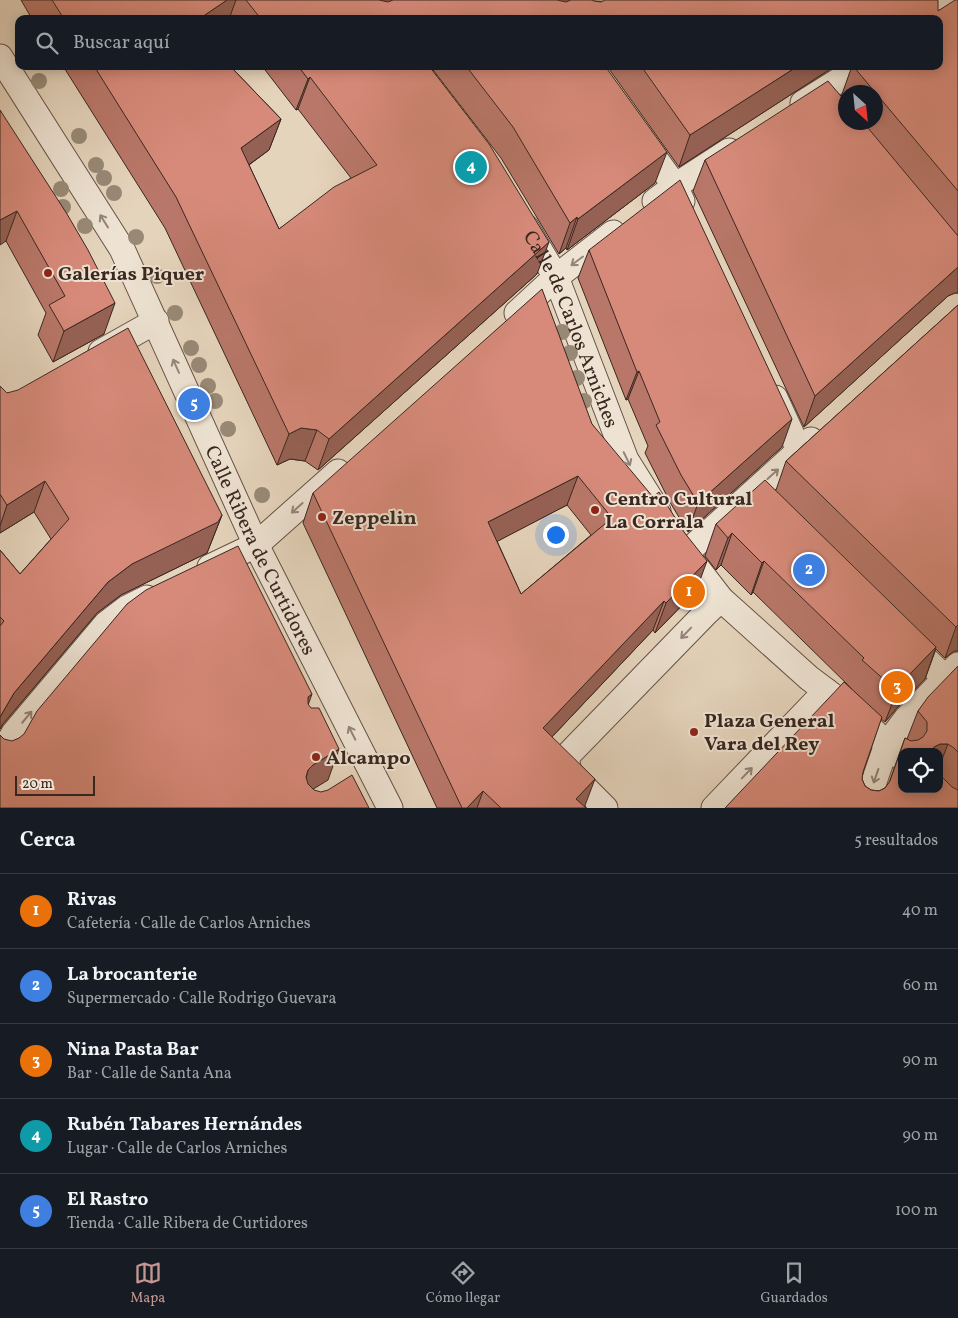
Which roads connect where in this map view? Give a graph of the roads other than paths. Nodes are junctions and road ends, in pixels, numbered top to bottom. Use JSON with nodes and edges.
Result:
{"nodes":[{"id":1,"x":0,"y":57,"type":"edge"},
{"id":2,"x":858,"y":70,"type":"edge"},
{"id":3,"x":787,"y":113,"type":"edge"},
{"id":4,"x":629,"y":122,"type":"edge"},
{"id":5,"x":747,"y":139,"type":"edge"},
{"id":6,"x":675,"y":186,"type":"junction"},
{"id":7,"x":514,"y":206,"type":"edge"},
{"id":8,"x":691,"y":221,"type":"edge"},
{"id":9,"x":556,"y":277,"type":"junction"},
{"id":10,"x":156,"y":321,"type":"junction"},
{"id":11,"x":502,"y":325,"type":"edge"},
{"id":12,"x":78,"y":364,"type":"edge"},
{"id":13,"x":766,"y":380,"type":"edge"},
{"id":14,"x":828,"y":424,"type":"edge"},
{"id":15,"x":799,"y":450,"type":"junction"},
{"id":16,"x":356,"y":456,"type":"edge"},
{"id":17,"x":256,"y":545,"type":"junction"},
{"id":18,"x":685,"y":554,"type":"junction"},
{"id":19,"x":721,"y":599,"type":"junction"},
{"id":20,"x":889,"y":623,"type":"edge"},
{"id":21,"x":952,"y":672,"type":"edge"},
{"id":22,"x":826,"y":691,"type":"junction"},
{"id":23,"x":894,"y":751,"type":"edge"},
{"id":24,"x":0,"y":757,"type":"edge"},
{"id":25,"x":390,"y":808,"type":"edge"},
{"id":26,"x":605,"y":808,"type":"edge"},
{"id":27,"x":714,"y":808,"type":"edge"},
{"id":28,"x":866,"y":808,"type":"edge"}],
"edges":[{"from":10,"to":1,"type":"street","name":"Calle Ribera de Curtidores","one_way":true},
{"from":2,"to":3,"type":"street"},
{"from":4,"to":6,"type":"street"},
{"from":5,"to":6,"type":"street"},
{"from":6,"to":8,"type":"street"},
{"from":6,"to":9,"type":"street","one_way":true},
{"from":7,"to":9,"type":"street","name":"Calle de Carlos Arniches"},
{"from":9,"to":11,"type":"street"},
{"from":9,"to":18,"type":"street","name":"Calle de Carlos Arniches","one_way":true},
{"from":10,"to":12,"type":"street"},
{"from":17,"to":10,"type":"street","name":"Calle Ribera de Curtidores","one_way":true},
{"from":13,"to":15,"type":"street"},
{"from":14,"to":15,"type":"street"},
{"from":18,"to":15,"type":"street","one_way":true},
{"from":16,"to":17,"type":"street","one_way":true},
{"from":24,"to":17,"type":"street","one_way":true},
{"from":25,"to":17,"type":"street","name":"Calle Ribera de Curtidores","one_way":true},
{"from":18,"to":19,"type":"street","name":"Calle de Carlos Arniches"},
{"from":19,"to":22,"type":"street"},
{"from":19,"to":26,"type":"street","one_way":true},
{"from":20,"to":21,"type":"street"},
{"from":21,"to":23,"type":"street"},
{"from":22,"to":23,"type":"street"},
{"from":27,"to":22,"type":"street","one_way":true},
{"from":23,"to":28,"type":"street","one_way":true}]}
